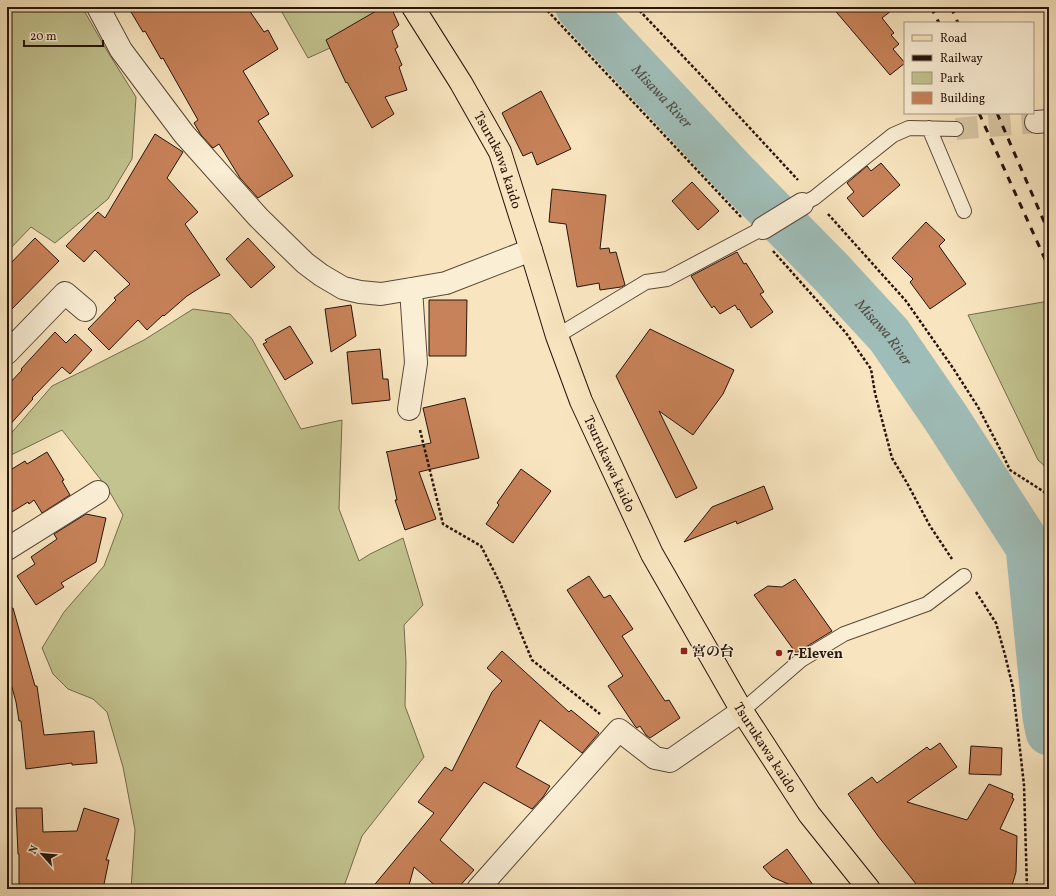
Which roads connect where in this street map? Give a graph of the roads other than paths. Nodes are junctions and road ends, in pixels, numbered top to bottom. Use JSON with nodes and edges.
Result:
{"nodes":[{"id":1,"x":98,"y":7,"type":"edge"},
{"id":2,"x":413,"y":7,"type":"edge"},
{"id":3,"x":929,"y":128,"type":"junction"},
{"id":4,"x":956,"y":129,"type":"tunnel mouth"},
{"id":5,"x":808,"y":201,"type":"joint"},
{"id":6,"x":964,"y":211,"type":"dead end"},
{"id":7,"x":759,"y":230,"type":"joint"},
{"id":8,"x":531,"y":250,"type":"junction"},
{"id":9,"x":411,"y":289,"type":"junction"},
{"id":10,"x":85,"y":310,"type":"dead end"},
{"id":11,"x":557,"y":336,"type":"junction"},
{"id":12,"x":7,"y":354,"type":"edge"},
{"id":13,"x":409,"y":409,"type":"road end"},
{"id":14,"x":98,"y":492,"type":"dead end"},
{"id":15,"x":7,"y":549,"type":"edge"},
{"id":16,"x":964,"y":576,"type":"road end"},
{"id":17,"x":742,"y":711,"type":"junction"},
{"id":18,"x":478,"y":889,"type":"edge"},
{"id":19,"x":869,"y":889,"type":"edge"}],
"edges":[{"from":1,"to":9,"type":"street"},
{"from":2,"to":8,"type":"main road","name":"Tsurukawa kaido"},
{"from":3,"to":4,"type":"lane"},
{"from":3,"to":5,"type":"lane"},
{"from":3,"to":6,"type":"lane"},
{"from":5,"to":7,"type":"street"},
{"from":7,"to":11,"type":"lane"},
{"from":8,"to":9,"type":"street"},
{"from":8,"to":11,"type":"main road","name":"Tsurukawa kaido"},
{"from":9,"to":13,"type":"street"},
{"from":10,"to":12,"type":"street"},
{"from":11,"to":17,"type":"main road","name":"Tsurukawa kaido"},
{"from":14,"to":15,"type":"street"},
{"from":16,"to":17,"type":"lane"},
{"from":17,"to":18,"type":"street"},
{"from":17,"to":19,"type":"main road","name":"Tsurukawa kaido"}]}
